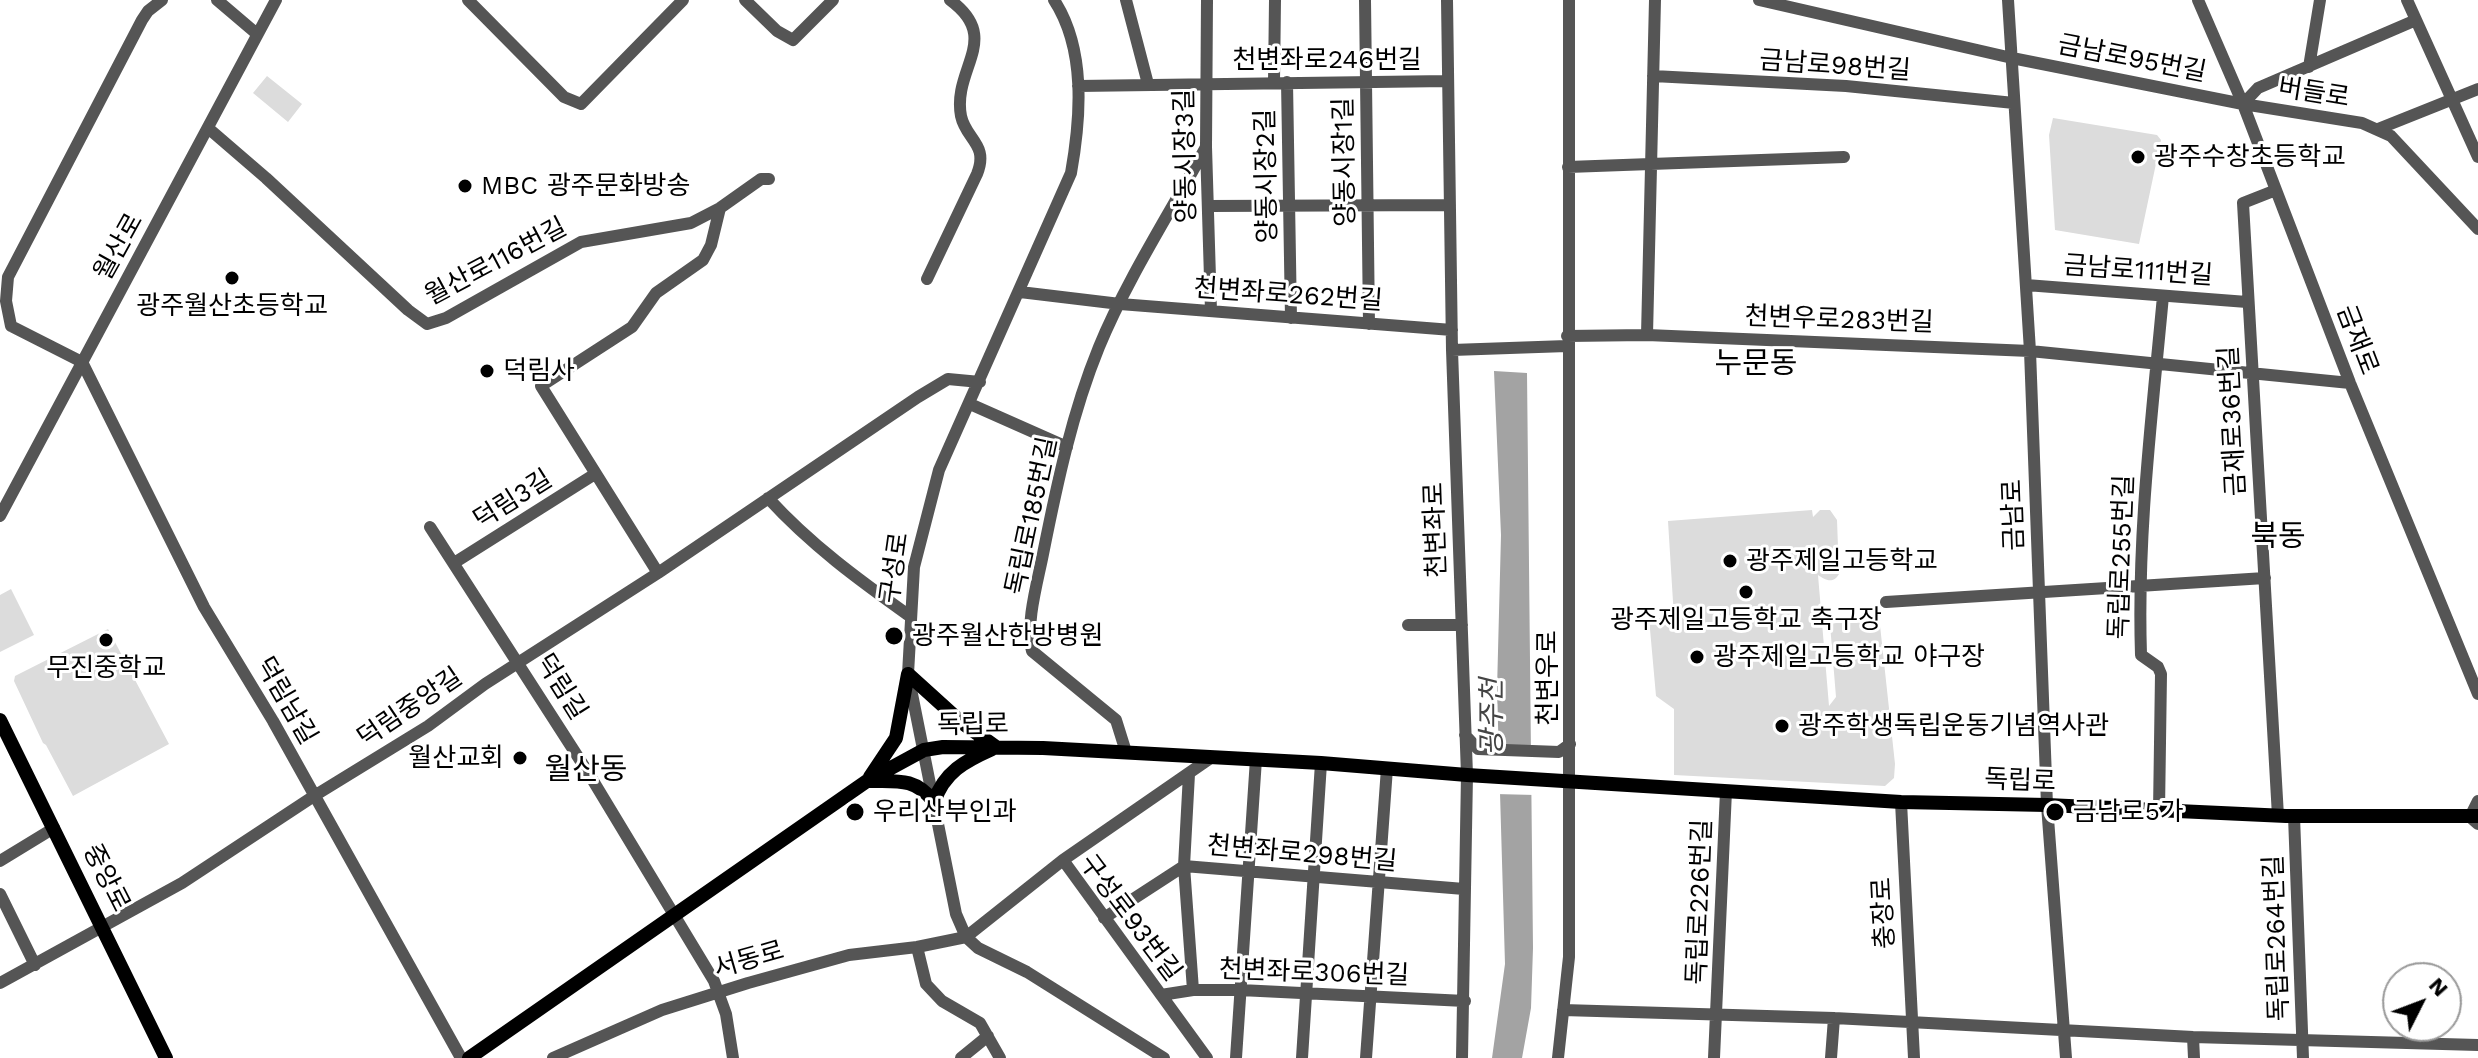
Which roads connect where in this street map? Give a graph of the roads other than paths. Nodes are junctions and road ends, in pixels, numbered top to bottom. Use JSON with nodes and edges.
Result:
{"nodes":[{"id":1,"x":162,"y":0,"type":"edge"},
{"id":2,"x":217,"y":0,"type":"edge"},
{"id":3,"x":276,"y":0,"type":"edge"},
{"id":4,"x":468,"y":0,"type":"edge"},
{"id":5,"x":683,"y":0,"type":"edge"},
{"id":6,"x":745,"y":0,"type":"edge"},
{"id":7,"x":833,"y":0,"type":"edge"},
{"id":8,"x":950,"y":0,"type":"edge"},
{"id":9,"x":1054,"y":0,"type":"edge"},
{"id":10,"x":1126,"y":0,"type":"edge"},
{"id":11,"x":1207,"y":0,"type":"edge"},
{"id":12,"x":1275,"y":0,"type":"edge"},
{"id":13,"x":1365,"y":0,"type":"edge"},
{"id":14,"x":1447,"y":0,"type":"edge"},
{"id":15,"x":1569,"y":0,"type":"edge"},
{"id":16,"x":1655,"y":0,"type":"edge"},
{"id":17,"x":1759,"y":0,"type":"edge"},
{"id":18,"x":2008,"y":0,"type":"edge"},
{"id":19,"x":2190,"y":0,"type":"edge"},
{"id":20,"x":2320,"y":0,"type":"edge"},
{"id":21,"x":2407,"y":0,"type":"edge"},
{"id":22,"x":2201,"y":6,"type":"edge"},
{"id":23,"x":2416,"y":20,"type":"junction"},
{"id":24,"x":257,"y":34,"type":"junction"},
{"id":25,"x":2012,"y":58,"type":"junction"},
{"id":26,"x":2309,"y":67,"type":"junction"},
{"id":27,"x":1653,"y":76,"type":"junction"},
{"id":28,"x":1448,"y":81,"type":"junction"},
{"id":29,"x":1207,"y":82,"type":"junction"},
{"id":30,"x":1281,"y":82,"type":"junction"},
{"id":31,"x":1366,"y":82,"type":"junction"},
{"id":32,"x":1148,"y":84,"type":"junction"},
{"id":33,"x":1078,"y":86,"type":"junction"},
{"id":34,"x":2478,"y":89,"type":"edge"},
{"id":35,"x":2452,"y":99,"type":"junction"},
{"id":36,"x":2014,"y":103,"type":"junction"},
{"id":37,"x":2243,"y":104,"type":"junction"},
{"id":38,"x":208,"y":128,"type":"junction"},
{"id":39,"x":2378,"y":129,"type":"junction"},
{"id":40,"x":1206,"y":147,"type":"junction"},
{"id":41,"x":1844,"y":157,"type":"dead end"},
{"id":42,"x":2478,"y":157,"type":"edge"},
{"id":43,"x":1652,"y":164,"type":"junction"},
{"id":44,"x":1568,"y":167,"type":"junction"},
{"id":45,"x":769,"y":179,"type":"dead end"},
{"id":46,"x":2276,"y":190,"type":"junction"},
{"id":47,"x":1368,"y":205,"type":"junction"},
{"id":48,"x":1450,"y":205,"type":"junction"},
{"id":49,"x":1209,"y":206,"type":"junction"},
{"id":50,"x":1289,"y":206,"type":"junction"},
{"id":51,"x":720,"y":208,"type":"junction"},
{"id":52,"x":2478,"y":229,"type":"edge"},
{"id":53,"x":927,"y":279,"type":"dead end"},
{"id":54,"x":2026,"y":285,"type":"junction"},
{"id":55,"x":1020,"y":292,"type":"junction"},
{"id":56,"x":2163,"y":296,"type":"junction"},
{"id":57,"x":2247,"y":302,"type":"junction"},
{"id":58,"x":1120,"y":304,"type":"junction"},
{"id":59,"x":1211,"y":311,"type":"junction"},
{"id":60,"x":1291,"y":318,"type":"junction"},
{"id":61,"x":1369,"y":324,"type":"junction"},
{"id":62,"x":11,"y":326,"type":"junction"},
{"id":63,"x":1452,"y":330,"type":"junction"},
{"id":64,"x":1647,"y":335,"type":"junction"},
{"id":65,"x":0,"y":336,"type":"edge"},
{"id":66,"x":1567,"y":341,"type":"junction"},
{"id":67,"x":1452,"y":350,"type":"junction"},
{"id":68,"x":2030,"y":351,"type":"junction"},
{"id":69,"x":82,"y":362,"type":"junction"},
{"id":70,"x":2157,"y":364,"type":"junction"},
{"id":71,"x":2253,"y":374,"type":"junction"},
{"id":72,"x":980,"y":382,"type":"junction"},
{"id":73,"x":2350,"y":383,"type":"junction"},
{"id":74,"x":970,"y":404,"type":"junction"},
{"id":75,"x":1067,"y":447,"type":"junction"},
{"id":76,"x":595,"y":474,"type":"junction"},
{"id":77,"x":768,"y":498,"type":"junction"},
{"id":78,"x":0,"y":516,"type":"edge"},
{"id":79,"x":430,"y":527,"type":"dead end"},
{"id":80,"x":454,"y":563,"type":"junction"},
{"id":81,"x":658,"y":573,"type":"junction"},
{"id":82,"x":2265,"y":578,"type":"junction"},
{"id":83,"x":2139,"y":587,"type":"junction"},
{"id":84,"x":2039,"y":594,"type":"junction"},
{"id":85,"x":1886,"y":602,"type":"dead end"},
{"id":86,"x":911,"y":617,"type":"junction"},
{"id":87,"x":1408,"y":625,"type":"dead end"},
{"id":88,"x":1462,"y":625,"type":"junction"},
{"id":89,"x":519,"y":662,"type":"junction"},
{"id":90,"x":908,"y":674,"type":"junction"},
{"id":91,"x":2478,"y":694,"type":"edge"},
{"id":92,"x":0,"y":720,"type":"edge"},
{"id":93,"x":1465,"y":735,"type":"junction"},
{"id":94,"x":1570,"y":744,"type":"junction"},
{"id":95,"x":996,"y":747,"type":"junction"},
{"id":96,"x":924,"y":750,"type":"junction"},
{"id":97,"x":1126,"y":752,"type":"junction"},
{"id":98,"x":1212,"y":757,"type":"junction"},
{"id":99,"x":1256,"y":759,"type":"junction"},
{"id":100,"x":1321,"y":763,"type":"junction"},
{"id":101,"x":1387,"y":768,"type":"junction"},
{"id":102,"x":1189,"y":774,"type":"junction"},
{"id":103,"x":1471,"y":775,"type":"junction"},
{"id":104,"x":1565,"y":779,"type":"junction"},
{"id":105,"x":867,"y":781,"type":"junction"},
{"id":106,"x":1726,"y":791,"type":"junction"},
{"id":107,"x":314,"y":796,"type":"junction"},
{"id":108,"x":2478,"y":801,"type":"edge"},
{"id":109,"x":934,"y":802,"type":"junction"},
{"id":110,"x":1901,"y":802,"type":"junction"},
{"id":111,"x":2047,"y":805,"type":"junction"},
{"id":112,"x":2159,"y":811,"type":"junction"},
{"id":113,"x":2278,"y":816,"type":"junction"},
{"id":114,"x":2294,"y":816,"type":"junction"},
{"id":115,"x":2475,"y":819,"type":"edge"},
{"id":116,"x":54,"y":828,"type":"junction"},
{"id":117,"x":1063,"y":860,"type":"junction"},
{"id":118,"x":0,"y":861,"type":"edge"},
{"id":119,"x":1184,"y":866,"type":"junction"},
{"id":120,"x":1248,"y":871,"type":"junction"},
{"id":121,"x":1313,"y":876,"type":"junction"},
{"id":122,"x":1380,"y":882,"type":"junction"},
{"id":123,"x":1464,"y":889,"type":"junction"},
{"id":124,"x":1,"y":898,"type":"edge"},
{"id":125,"x":674,"y":915,"type":"junction"},
{"id":126,"x":1104,"y":918,"type":"junction"},
{"id":127,"x":103,"y":926,"type":"junction"},
{"id":128,"x":966,"y":937,"type":"junction"},
{"id":129,"x":917,"y":947,"type":"junction"},
{"id":130,"x":35,"y":965,"type":"junction"},
{"id":131,"x":0,"y":983,"type":"edge"},
{"id":132,"x":1193,"y":990,"type":"junction"},
{"id":133,"x":1240,"y":990,"type":"junction"},
{"id":134,"x":719,"y":991,"type":"junction"},
{"id":135,"x":1161,"y":995,"type":"junction"},
{"id":136,"x":1305,"y":995,"type":"junction"},
{"id":137,"x":1370,"y":997,"type":"junction"},
{"id":138,"x":1465,"y":1001,"type":"junction"},
{"id":139,"x":1563,"y":1010,"type":"junction"},
{"id":140,"x":1717,"y":1016,"type":"junction"},
{"id":141,"x":1834,"y":1018,"type":"junction"},
{"id":142,"x":1912,"y":1022,"type":"junction"},
{"id":143,"x":2063,"y":1028,"type":"junction"},
{"id":144,"x":988,"y":1036,"type":"junction"},
{"id":145,"x":2193,"y":1037,"type":"junction"},
{"id":146,"x":2302,"y":1038,"type":"junction"},
{"id":147,"x":2478,"y":1045,"type":"edge"},
{"id":148,"x":166,"y":1058,"type":"edge"},
{"id":149,"x":461,"y":1058,"type":"edge"},
{"id":150,"x":469,"y":1058,"type":"edge"},
{"id":151,"x":553,"y":1058,"type":"edge"},
{"id":152,"x":733,"y":1058,"type":"edge"},
{"id":153,"x":961,"y":1058,"type":"edge"},
{"id":154,"x":1000,"y":1058,"type":"edge"},
{"id":155,"x":1164,"y":1058,"type":"edge"},
{"id":156,"x":1207,"y":1058,"type":"edge"},
{"id":157,"x":1236,"y":1058,"type":"edge"},
{"id":158,"x":1302,"y":1058,"type":"edge"},
{"id":159,"x":1366,"y":1058,"type":"edge"},
{"id":160,"x":1462,"y":1058,"type":"edge"},
{"id":161,"x":1558,"y":1058,"type":"edge"},
{"id":162,"x":1714,"y":1058,"type":"edge"},
{"id":163,"x":1831,"y":1058,"type":"edge"},
{"id":164,"x":1914,"y":1058,"type":"edge"},
{"id":165,"x":2066,"y":1058,"type":"edge"},
{"id":166,"x":2194,"y":1058,"type":"edge"},
{"id":167,"x":2303,"y":1058,"type":"edge"}],
"edges":[{"from":1,"to":62,"type":"street"},
{"from":2,"to":24,"type":"street"},
{"from":3,"to":24,"type":"street","name":"월산로"},
{"from":4,"to":5,"type":"street"},
{"from":6,"to":7,"type":"street"},
{"from":8,"to":53,"type":"street"},
{"from":9,"to":33,"type":"street","name":"구성로"},
{"from":10,"to":32,"type":"street"},
{"from":11,"to":29,"type":"street","name":"양동시장3길"},
{"from":12,"to":30,"type":"street","name":"양동시장2길"},
{"from":13,"to":31,"type":"street","name":"양동시장1길"},
{"from":14,"to":28,"type":"street","name":"천변좌로"},
{"from":15,"to":44,"type":"street","name":"천변우로"},
{"from":16,"to":27,"type":"street"},
{"from":17,"to":25,"type":"street","name":"금남로95번길"},
{"from":18,"to":25,"type":"street","name":"금남로"},
{"from":19,"to":22,"type":"street"},
{"from":20,"to":26,"type":"street"},
{"from":21,"to":23,"type":"street"},
{"from":22,"to":37,"type":"street","name":"금재로"},
{"from":23,"to":26,"type":"street"},
{"from":23,"to":35,"type":"street"},
{"from":24,"to":38,"type":"street","name":"월산로"},
{"from":25,"to":36,"type":"street","name":"금남로"},
{"from":25,"to":37,"type":"street","name":"금남로95번길"},
{"from":26,"to":37,"type":"street"},
{"from":27,"to":36,"type":"street","name":"금남로98번길"},
{"from":27,"to":43,"type":"street"},
{"from":28,"to":31,"type":"street","name":"천변좌로246번길"},
{"from":28,"to":48,"type":"street","name":"천변좌로"},
{"from":29,"to":30,"type":"street","name":"천변좌로246번길"},
{"from":29,"to":32,"type":"street","name":"천변좌로246번길"},
{"from":29,"to":40,"type":"street","name":"양동시장3길"},
{"from":30,"to":31,"type":"street","name":"천변좌로246번길"},
{"from":30,"to":50,"type":"street","name":"양동시장2길"},
{"from":31,"to":47,"type":"street","name":"양동시장1길"},
{"from":32,"to":33,"type":"street","name":"천변좌로246번길"},
{"from":33,"to":55,"type":"street","name":"구성로"},
{"from":34,"to":35,"type":"street","name":"버들로"},
{"from":35,"to":39,"type":"street","name":"버들로"},
{"from":35,"to":42,"type":"street"},
{"from":36,"to":54,"type":"street","name":"금남로"},
{"from":37,"to":39,"type":"street","name":"버들로"},
{"from":37,"to":46,"type":"street","name":"금재로"},
{"from":38,"to":51,"type":"street","name":"월산로116번길"},
{"from":38,"to":69,"type":"street","name":"월산로"},
{"from":39,"to":52,"type":"street","name":"버들로"},
{"from":40,"to":49,"type":"street","name":"양동시장3길"},
{"from":40,"to":58,"type":"street","name":"독립로185번길"},
{"from":41,"to":43,"type":"street"},
{"from":43,"to":44,"type":"street"},
{"from":43,"to":64,"type":"street"},
{"from":44,"to":66,"type":"street","name":"천변우로"},
{"from":45,"to":51,"type":"street","name":"월산로116번길"},
{"from":46,"to":57,"type":"street","name":"금재로36번길"},
{"from":46,"to":73,"type":"street","name":"금재로"},
{"from":47,"to":48,"type":"street"},
{"from":47,"to":50,"type":"street"},
{"from":47,"to":61,"type":"street","name":"양동시장1길"},
{"from":48,"to":63,"type":"street","name":"천변좌로"},
{"from":49,"to":50,"type":"street"},
{"from":49,"to":59,"type":"street","name":"양동시장3길"},
{"from":50,"to":60,"type":"street","name":"양동시장2길"},
{"from":51,"to":76,"type":"street"},
{"from":54,"to":56,"type":"street","name":"금남로111번길"},
{"from":54,"to":68,"type":"street","name":"금남로"},
{"from":55,"to":58,"type":"street","name":"천변좌로262번길"},
{"from":55,"to":72,"type":"street","name":"구성로"},
{"from":56,"to":57,"type":"street","name":"금남로111번길"},
{"from":56,"to":70,"type":"street","name":"독립로255번길"},
{"from":57,"to":71,"type":"street","name":"금재로36번길"},
{"from":58,"to":59,"type":"street","name":"천변좌로262번길"},
{"from":58,"to":75,"type":"street","name":"독립로185번길"},
{"from":59,"to":60,"type":"street","name":"천변좌로262번길"},
{"from":60,"to":61,"type":"street","name":"천변좌로262번길"},
{"from":61,"to":63,"type":"street","name":"천변좌로262번길"},
{"from":62,"to":65,"type":"street"},
{"from":62,"to":69,"type":"street"},
{"from":63,"to":67,"type":"street","name":"천변좌로"},
{"from":64,"to":66,"type":"street","name":"천변우로283번길"},
{"from":64,"to":68,"type":"street","name":"천변우로283번길"},
{"from":66,"to":67,"type":"street"},
{"from":66,"to":94,"type":"street","name":"천변우로"},
{"from":67,"to":88,"type":"street","name":"천변좌로"},
{"from":68,"to":70,"type":"street","name":"천변우로283번길"},
{"from":68,"to":84,"type":"street","name":"금남로"},
{"from":69,"to":78,"type":"street","name":"월산로"},
{"from":69,"to":107,"type":"street","name":"덕림남길"},
{"from":70,"to":71,"type":"street","name":"천변우로283번길"},
{"from":70,"to":83,"type":"street","name":"독립로255번길"},
{"from":71,"to":73,"type":"street","name":"천변우로283번길"},
{"from":71,"to":82,"type":"street","name":"금재로36번길"},
{"from":72,"to":74,"type":"street","name":"구성로"},
{"from":72,"to":77,"type":"street","name":"덕림중앙길"},
{"from":73,"to":91,"type":"street","name":"금재로"},
{"from":74,"to":75,"type":"street"},
{"from":74,"to":86,"type":"street","name":"구성로"},
{"from":75,"to":97,"type":"street","name":"독립로185번길"},
{"from":76,"to":80,"type":"street","name":"덕림3길"},
{"from":76,"to":81,"type":"street"},
{"from":77,"to":81,"type":"street","name":"덕림중앙길"},
{"from":77,"to":86,"type":"street"},
{"from":79,"to":80,"type":"street","name":"덕림길"},
{"from":80,"to":89,"type":"street","name":"덕림길"},
{"from":81,"to":89,"type":"street","name":"덕림중앙길"},
{"from":82,"to":83,"type":"street"},
{"from":82,"to":113,"type":"street","name":"금재로36번길"},
{"from":83,"to":84,"type":"street"},
{"from":83,"to":112,"type":"street","name":"독립로255번길"},
{"from":84,"to":85,"type":"street"},
{"from":84,"to":111,"type":"street","name":"금남로"},
{"from":86,"to":90,"type":"street","name":"구성로"},
{"from":87,"to":88,"type":"street"},
{"from":88,"to":93,"type":"street","name":"천변좌로"},
{"from":89,"to":107,"type":"street","name":"덕림중앙길"},
{"from":89,"to":125,"type":"street","name":"덕림길"},
{"from":90,"to":95,"type":"main road"},
{"from":90,"to":96,"type":"street","name":"구성로"},
{"from":90,"to":105,"type":"main road"},
{"from":92,"to":116,"type":"main road","name":"중앙로"},
{"from":93,"to":94,"type":"street"},
{"from":93,"to":103,"type":"street","name":"천변좌로"},
{"from":94,"to":104,"type":"street","name":"천변우로"},
{"from":95,"to":96,"type":"main road","name":"독립로"},
{"from":95,"to":97,"type":"main road","name":"독립로"},
{"from":95,"to":109,"type":"main road"},
{"from":96,"to":105,"type":"main road","name":"독립로"},
{"from":96,"to":109,"type":"street","name":"구성로"},
{"from":97,"to":98,"type":"main road","name":"독립로"},
{"from":98,"to":99,"type":"main road","name":"독립로"},
{"from":98,"to":102,"type":"street"},
{"from":99,"to":100,"type":"main road","name":"독립로"},
{"from":99,"to":120,"type":"street"},
{"from":100,"to":101,"type":"main road","name":"독립로"},
{"from":100,"to":121,"type":"street"},
{"from":101,"to":103,"type":"main road","name":"독립로"},
{"from":101,"to":122,"type":"street"},
{"from":102,"to":117,"type":"street"},
{"from":102,"to":119,"type":"street"},
{"from":103,"to":104,"type":"main road","name":"독립로"},
{"from":103,"to":123,"type":"street","name":"천변좌로"},
{"from":104,"to":106,"type":"main road","name":"독립로"},
{"from":104,"to":139,"type":"street","name":"천변우로"},
{"from":105,"to":109,"type":"main road"},
{"from":105,"to":125,"type":"main road","name":"독립로"},
{"from":106,"to":110,"type":"main road","name":"독립로"},
{"from":106,"to":140,"type":"street","name":"독립로226번길"},
{"from":107,"to":127,"type":"street","name":"덕림중앙길"},
{"from":107,"to":149,"type":"street","name":"덕림남길"},
{"from":108,"to":115,"type":"street"},
{"from":109,"to":128,"type":"street","name":"구성로"},
{"from":110,"to":111,"type":"main road","name":"독립로"},
{"from":110,"to":142,"type":"street","name":"충장로"},
{"from":111,"to":112,"type":"main road","name":"독립로"},
{"from":111,"to":143,"type":"street","name":"금남로"},
{"from":112,"to":113,"type":"main road","name":"독립로"},
{"from":113,"to":114,"type":"main road","name":"독립로"},
{"from":114,"to":115,"type":"main road","name":"독립로"},
{"from":114,"to":146,"type":"street","name":"독립로264번길"},
{"from":116,"to":118,"type":"street"},
{"from":116,"to":127,"type":"main road","name":"중앙로"},
{"from":117,"to":126,"type":"street","name":"구성로93번길"},
{"from":117,"to":128,"type":"street","name":"구성로93번길"},
{"from":119,"to":120,"type":"street","name":"천변좌로298번길"},
{"from":119,"to":126,"type":"street","name":"천변좌로298번길"},
{"from":119,"to":132,"type":"street"},
{"from":120,"to":121,"type":"street","name":"천변좌로298번길"},
{"from":120,"to":133,"type":"street"},
{"from":121,"to":122,"type":"street","name":"천변좌로298번길"},
{"from":121,"to":136,"type":"street"},
{"from":122,"to":123,"type":"street","name":"천변좌로298번길"},
{"from":122,"to":137,"type":"street"},
{"from":123,"to":138,"type":"street","name":"천변좌로"},
{"from":124,"to":130,"type":"street"},
{"from":125,"to":134,"type":"street","name":"덕림길"},
{"from":125,"to":150,"type":"main road","name":"독립로"},
{"from":126,"to":135,"type":"street","name":"구성로93번길"},
{"from":127,"to":130,"type":"street","name":"덕림중앙길"},
{"from":127,"to":148,"type":"main road","name":"중앙로"},
{"from":128,"to":129,"type":"street","name":"서동로"},
{"from":128,"to":155,"type":"street"},
{"from":129,"to":134,"type":"street","name":"서동로"},
{"from":129,"to":144,"type":"street"},
{"from":130,"to":131,"type":"street","name":"덕림중앙길"},
{"from":132,"to":133,"type":"street","name":"천변좌로306번길"},
{"from":132,"to":135,"type":"street","name":"천변좌로306번길"},
{"from":133,"to":136,"type":"street","name":"천변좌로306번길"},
{"from":133,"to":157,"type":"street"},
{"from":134,"to":151,"type":"street","name":"서동로"},
{"from":134,"to":152,"type":"street","name":"덕림길"},
{"from":135,"to":156,"type":"street","name":"구성로93번길"},
{"from":136,"to":137,"type":"street","name":"천변좌로306번길"},
{"from":136,"to":158,"type":"street"},
{"from":137,"to":138,"type":"street","name":"천변좌로306번길"},
{"from":137,"to":159,"type":"street"},
{"from":138,"to":160,"type":"street","name":"천변좌로"},
{"from":139,"to":140,"type":"street"},
{"from":139,"to":161,"type":"street","name":"천변우로"},
{"from":140,"to":141,"type":"street","name":"독립로226번길"},
{"from":140,"to":162,"type":"street","name":"독립로226번길"},
{"from":141,"to":142,"type":"street"},
{"from":141,"to":163,"type":"street"},
{"from":142,"to":143,"type":"street"},
{"from":142,"to":164,"type":"street","name":"충장로"},
{"from":143,"to":145,"type":"street"},
{"from":143,"to":165,"type":"street","name":"금남로"},
{"from":144,"to":153,"type":"street"},
{"from":144,"to":154,"type":"street"},
{"from":145,"to":146,"type":"street"},
{"from":145,"to":166,"type":"street"},
{"from":146,"to":147,"type":"street"},
{"from":146,"to":167,"type":"street","name":"독립로264번길"}]}
